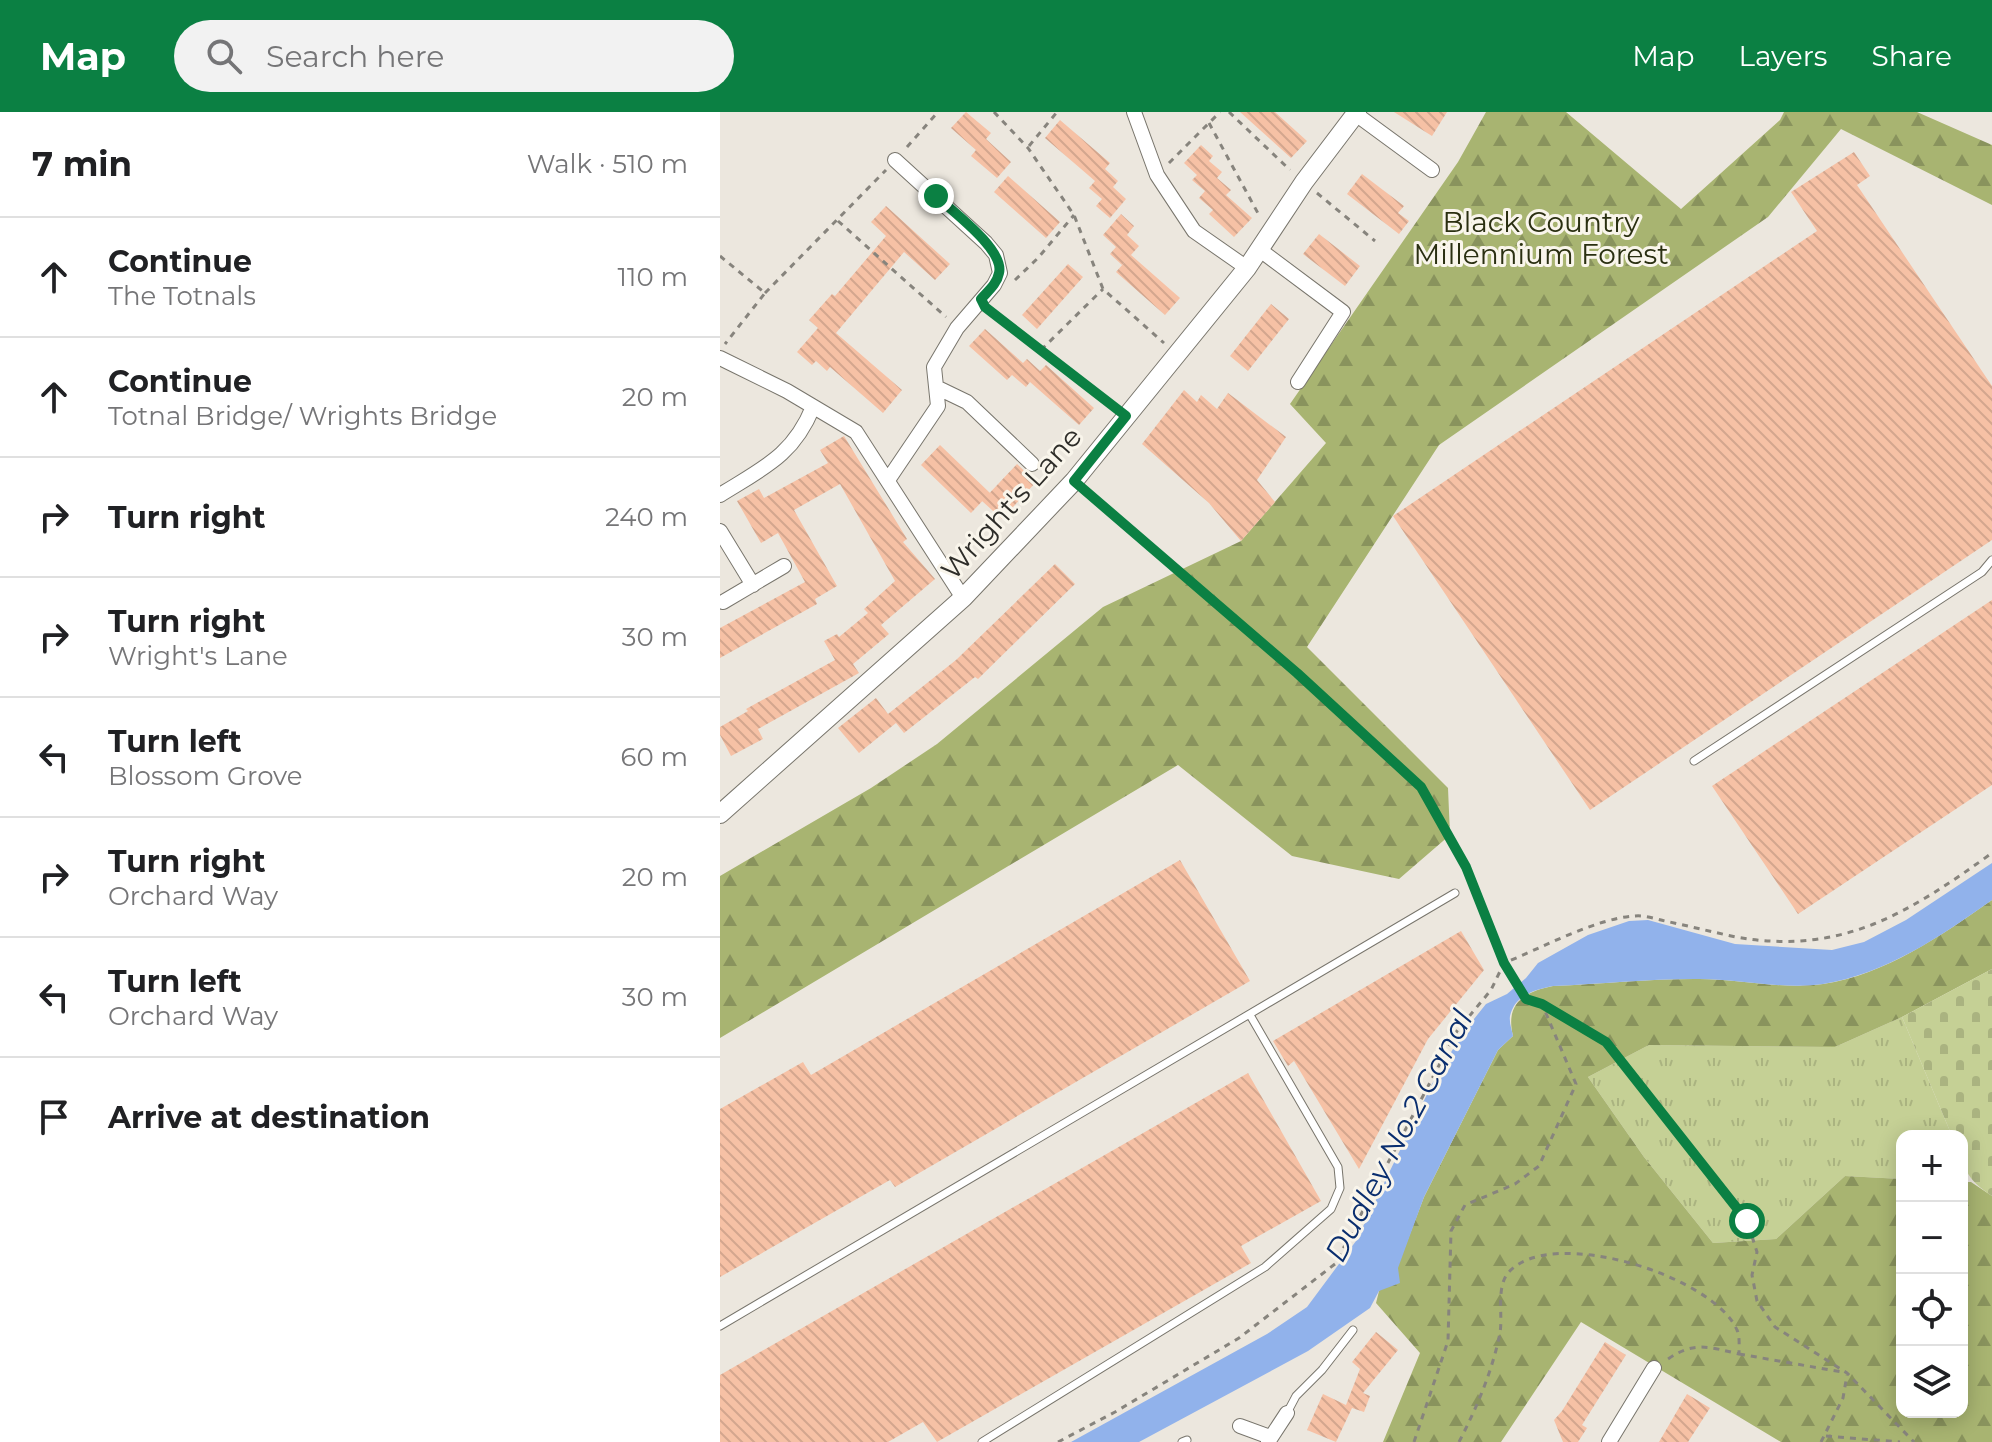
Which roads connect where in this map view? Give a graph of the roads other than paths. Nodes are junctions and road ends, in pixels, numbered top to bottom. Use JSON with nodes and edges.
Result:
{"nodes":[{"id":1,"x":1134,"y":112,"type":"edge"},
{"id":2,"x":1355,"y":113,"type":"edge"},
{"id":3,"x":895,"y":160,"type":"dead end"},
{"id":4,"x":1432,"y":170,"type":"dead end"},
{"id":5,"x":1265,"y":242,"type":"junction"},
{"id":6,"x":1247,"y":268,"type":"junction"},
{"id":7,"x":720,"y":358,"type":"edge"},
{"id":8,"x":1298,"y":382,"type":"dead end"},
{"id":9,"x":938,"y":388,"type":"junction"},
{"id":10,"x":813,"y":407,"type":"junction"},
{"id":11,"x":1032,"y":464,"type":"dead end"},
{"id":12,"x":888,"y":480,"type":"junction"},
{"id":13,"x":720,"y":495,"type":"edge"},
{"id":14,"x":720,"y":531,"type":"edge"},
{"id":15,"x":1992,"y":560,"type":"edge"},
{"id":16,"x":784,"y":566,"type":"dead end"},
{"id":17,"x":753,"y":585,"type":"junction"},
{"id":18,"x":963,"y":598,"type":"junction"},
{"id":19,"x":723,"y":602,"type":"dead end"},
{"id":20,"x":1694,"y":761,"type":"dead end"},
{"id":21,"x":720,"y":814,"type":"edge"},
{"id":22,"x":1455,"y":893,"type":"dead end"},
{"id":23,"x":1250,"y":1015,"type":"junction"},
{"id":24,"x":720,"y":1326,"type":"edge"},
{"id":25,"x":1353,"y":1330,"type":"dead end"},
{"id":26,"x":1654,"y":1368,"type":"road end"},
{"id":27,"x":1287,"y":1413,"type":"joint"},
{"id":28,"x":1240,"y":1426,"type":"dead end"},
{"id":29,"x":1269,"y":1440,"type":"edge"},
{"id":30,"x":982,"y":1442,"type":"edge"},
{"id":31,"x":1609,"y":1442,"type":"edge"}],
"edges":[{"from":1,"to":6,"type":"street"},
{"from":2,"to":4,"type":"street"},
{"from":2,"to":5,"type":"street","name":"Wright's Lane"},
{"from":3,"to":9,"type":"street"},
{"from":5,"to":6,"type":"street","name":"Wright's Lane"},
{"from":5,"to":8,"type":"street"},
{"from":6,"to":18,"type":"street","name":"Wright's Lane"},
{"from":7,"to":10,"type":"street"},
{"from":9,"to":11,"type":"street"},
{"from":9,"to":12,"type":"street"},
{"from":10,"to":12,"type":"street"},
{"from":10,"to":13,"type":"street"},
{"from":12,"to":18,"type":"street"},
{"from":14,"to":17,"type":"street"},
{"from":15,"to":20,"type":"lane"},
{"from":16,"to":17,"type":"street"},
{"from":17,"to":19,"type":"street"},
{"from":18,"to":21,"type":"street","name":"Wright's Lane"},
{"from":22,"to":23,"type":"lane"},
{"from":23,"to":24,"type":"lane"},
{"from":23,"to":30,"type":"lane"},
{"from":25,"to":27,"type":"lane"},
{"from":26,"to":31,"type":"street"},
{"from":27,"to":29,"type":"street"},
{"from":28,"to":29,"type":"street"}]}
